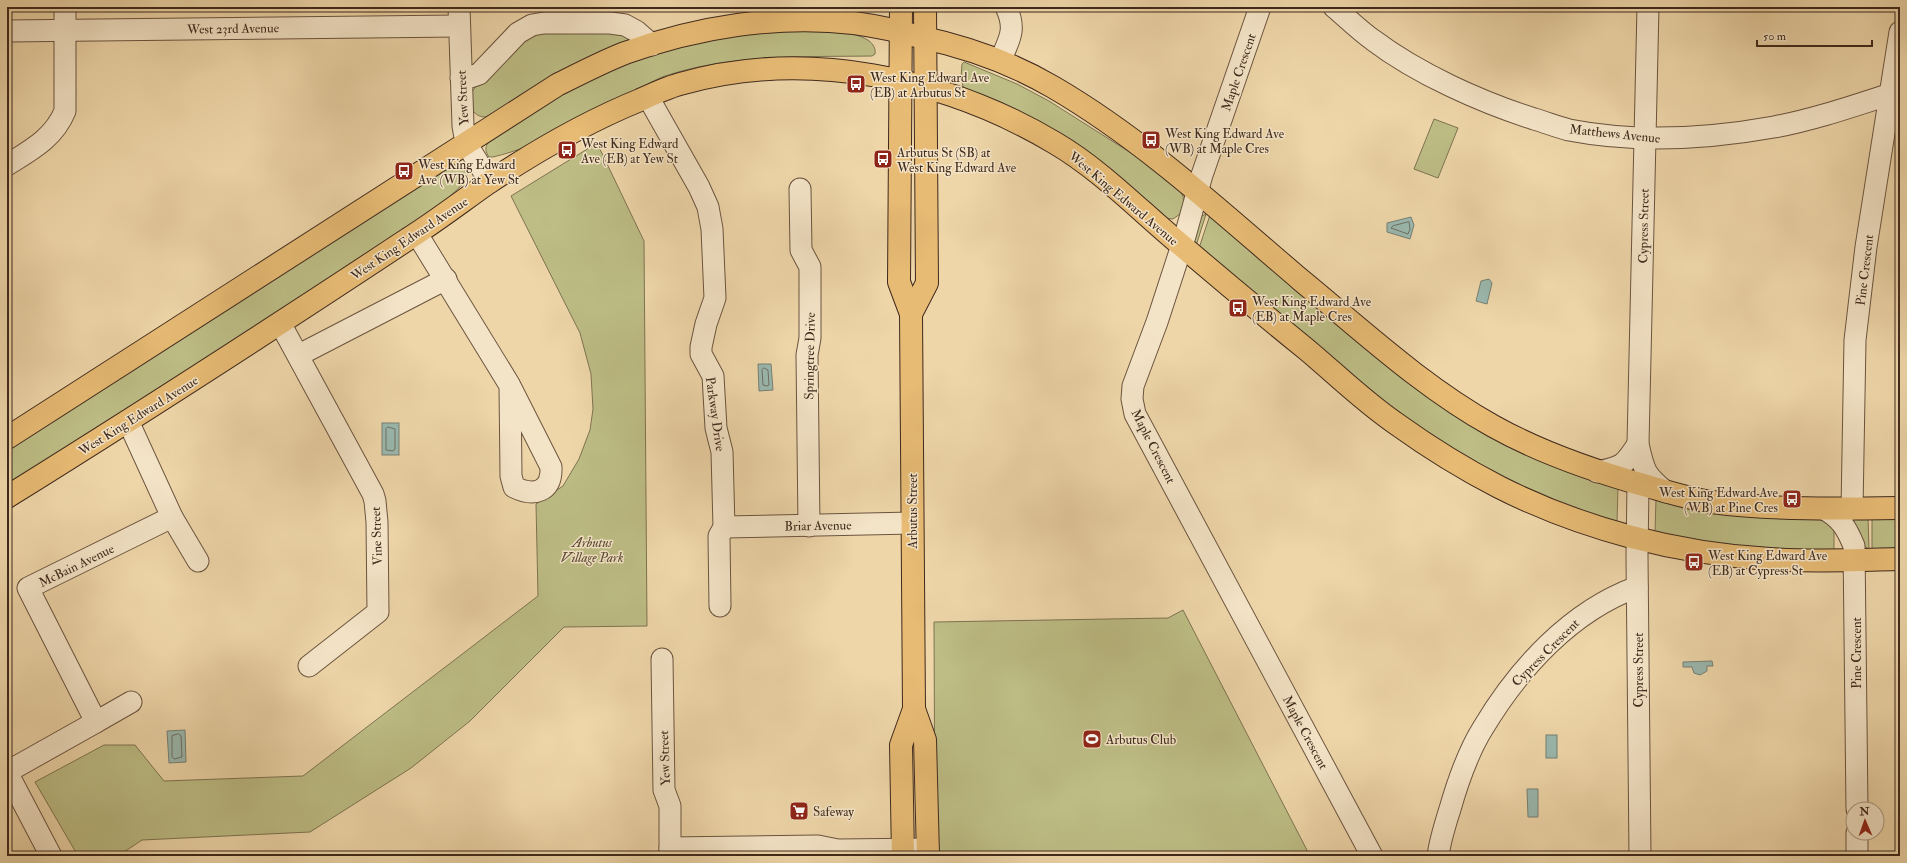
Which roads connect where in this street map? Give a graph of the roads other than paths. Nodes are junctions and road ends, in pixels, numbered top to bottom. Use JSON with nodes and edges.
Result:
{"nodes":[{"id":1,"x":65,"y":7,"type":"edge"},
{"id":2,"x":901,"y":7,"type":"edge"},
{"id":3,"x":925,"y":7,"type":"edge"},
{"id":4,"x":1006,"y":7,"type":"edge"},
{"id":5,"x":1260,"y":7,"type":"edge"},
{"id":6,"x":1334,"y":7,"type":"edge"},
{"id":7,"x":1648,"y":7,"type":"edge"},
{"id":8,"x":459,"y":16,"type":"edge"},
{"id":9,"x":65,"y":30,"type":"junction"},
{"id":10,"x":7,"y":31,"type":"edge"},
{"id":11,"x":901,"y":32,"type":"junction"},
{"id":12,"x":1900,"y":32,"type":"edge"},
{"id":13,"x":925,"y":38,"type":"junction"},
{"id":14,"x":652,"y":45,"type":"junction"},
{"id":15,"x":1000,"y":61,"type":"junction"},
{"id":16,"x":461,"y":78,"type":"junction"},
{"id":17,"x":901,"y":81,"type":"junction"},
{"id":18,"x":925,"y":88,"type":"junction"},
{"id":19,"x":1895,"y":93,"type":"edge"},
{"id":20,"x":648,"y":96,"type":"junction"},
{"id":21,"x":1645,"y":138,"type":"junction"},
{"id":22,"x":466,"y":143,"type":"junction"},
{"id":23,"x":7,"y":165,"type":"edge"},
{"id":24,"x":490,"y":182,"type":"junction"},
{"id":25,"x":800,"y":189,"type":"dead end"},
{"id":26,"x":1197,"y":192,"type":"junction"},
{"id":27,"x":417,"y":234,"type":"junction"},
{"id":28,"x":1182,"y":246,"type":"junction"},
{"id":29,"x":446,"y":279,"type":"junction"},
{"id":30,"x":911,"y":314,"type":"junction"},
{"id":31,"x":280,"y":323,"type":"junction"},
{"id":32,"x":299,"y":355,"type":"junction"},
{"id":33,"x":510,"y":386,"type":"dead end"},
{"id":34,"x":128,"y":421,"type":"junction"},
{"id":35,"x":7,"y":438,"type":"edge"},
{"id":36,"x":1638,"y":444,"type":"junction"},
{"id":37,"x":1597,"y":472,"type":"junction"},
{"id":38,"x":1638,"y":484,"type":"junction"},
{"id":39,"x":1666,"y":492,"type":"junction"},
{"id":40,"x":7,"y":497,"type":"edge"},
{"id":41,"x":1900,"y":508,"type":"edge"},
{"id":42,"x":1824,"y":509,"type":"junction"},
{"id":43,"x":1852,"y":509,"type":"junction"},
{"id":44,"x":172,"y":517,"type":"junction"},
{"id":45,"x":912,"y":523,"type":"junction"},
{"id":46,"x":809,"y":526,"type":"junction"},
{"id":47,"x":724,"y":527,"type":"junction"},
{"id":48,"x":1637,"y":538,"type":"junction"},
{"id":49,"x":1900,"y":559,"type":"edge"},
{"id":50,"x":1856,"y":560,"type":"junction"},
{"id":51,"x":198,"y":561,"type":"dead end"},
{"id":52,"x":1637,"y":586,"type":"junction"},
{"id":53,"x":720,"y":606,"type":"dead end"},
{"id":54,"x":662,"y":659,"type":"dead end"},
{"id":55,"x":308,"y":666,"type":"dead end"},
{"id":56,"x":131,"y":702,"type":"dead end"},
{"id":57,"x":914,"y":709,"type":"junction"},
{"id":58,"x":96,"y":722,"type":"junction"},
{"id":59,"x":7,"y":772,"type":"edge"},
{"id":60,"x":1857,"y":801,"type":"edge"},
{"id":61,"x":1857,"y":841,"type":"edge"},
{"id":62,"x":670,"y":852,"type":"edge"},
{"id":63,"x":903,"y":852,"type":"edge"},
{"id":64,"x":928,"y":852,"type":"edge"},
{"id":65,"x":51,"y":856,"type":"edge"},
{"id":66,"x":1372,"y":856,"type":"edge"},
{"id":67,"x":1438,"y":856,"type":"edge"},
{"id":68,"x":1640,"y":856,"type":"edge"},
{"id":69,"x":1857,"y":856,"type":"edge"}],
"edges":[{"from":1,"to":9,"type":"street"},
{"from":2,"to":11,"type":"main road","name":"Arbutus Street"},
{"from":3,"to":13,"type":"main road","name":"Arbutus Street"},
{"from":4,"to":15,"type":"street"},
{"from":5,"to":26,"type":"street","name":"Maple Crescent"},
{"from":6,"to":21,"type":"street","name":"Matthews Avenue"},
{"from":7,"to":21,"type":"street","name":"Cypress Street"},
{"from":8,"to":9,"type":"street","name":"West 23rd Avenue"},
{"from":8,"to":16,"type":"street","name":"Yew Street"},
{"from":9,"to":10,"type":"street","name":"West 23rd Avenue"},
{"from":9,"to":23,"type":"street"},
{"from":11,"to":13,"type":"main road"},
{"from":11,"to":14,"type":"main road"},
{"from":11,"to":17,"type":"main road","name":"Arbutus Street"},
{"from":12,"to":19,"type":"street","name":"Pine Crescent"},
{"from":13,"to":15,"type":"main road"},
{"from":13,"to":18,"type":"main road","name":"Arbutus Street"},
{"from":14,"to":16,"type":"street"},
{"from":14,"to":22,"type":"main road"},
{"from":15,"to":26,"type":"main road"},
{"from":16,"to":22,"type":"street","name":"Yew Street"},
{"from":17,"to":18,"type":"main road","name":"West King Edward Avenue"},
{"from":17,"to":20,"type":"main road","name":"West King Edward Avenue"},
{"from":17,"to":30,"type":"main road","name":"Arbutus Street"},
{"from":18,"to":28,"type":"main road","name":"West King Edward Avenue"},
{"from":18,"to":30,"type":"main road","name":"Arbutus Street"},
{"from":19,"to":21,"type":"street","name":"Matthews Avenue"},
{"from":19,"to":43,"type":"street","name":"Pine Crescent"},
{"from":20,"to":24,"type":"main road","name":"West King Edward Avenue"},
{"from":20,"to":47,"type":"street","name":"Parkway Drive"},
{"from":21,"to":36,"type":"street","name":"Cypress Street"},
{"from":22,"to":24,"type":"street","name":"Yew Street"},
{"from":22,"to":35,"type":"main road"},
{"from":24,"to":27,"type":"main road","name":"West King Edward Avenue"},
{"from":25,"to":46,"type":"street","name":"Springtree Drive"},
{"from":26,"to":28,"type":"street","name":"Maple Crescent"},
{"from":26,"to":37,"type":"main road"},
{"from":27,"to":29,"type":"street"},
{"from":27,"to":31,"type":"main road","name":"West King Edward Avenue"},
{"from":28,"to":48,"type":"main road","name":"West King Edward Avenue"},
{"from":28,"to":66,"type":"street","name":"Maple Crescent"},
{"from":29,"to":32,"type":"street"},
{"from":29,"to":33,"type":"street"},
{"from":30,"to":45,"type":"main road","name":"Arbutus Street"},
{"from":31,"to":32,"type":"street","name":"Vine Street"},
{"from":31,"to":34,"type":"main road","name":"West King Edward Avenue"},
{"from":32,"to":55,"type":"street","name":"Vine Street"},
{"from":34,"to":40,"type":"main road","name":"West King Edward Avenue"},
{"from":34,"to":44,"type":"street"},
{"from":36,"to":37,"type":"street"},
{"from":36,"to":39,"type":"street","name":"Cypress Street"},
{"from":37,"to":38,"type":"main road"},
{"from":38,"to":39,"type":"main road"},
{"from":38,"to":48,"type":"street","name":"Cypress Street"},
{"from":39,"to":42,"type":"main road"},
{"from":41,"to":43,"type":"main road"},
{"from":42,"to":43,"type":"main road"},
{"from":42,"to":50,"type":"street","name":"Pine Crescent"},
{"from":44,"to":51,"type":"street"},
{"from":44,"to":58,"type":"street","name":"McBain Avenue"},
{"from":45,"to":46,"type":"street","name":"Briar Avenue"},
{"from":45,"to":57,"type":"main road","name":"Arbutus Street"},
{"from":46,"to":47,"type":"street","name":"Briar Avenue"},
{"from":47,"to":53,"type":"street","name":"Parkway Drive"},
{"from":48,"to":50,"type":"main road","name":"West King Edward Avenue"},
{"from":48,"to":52,"type":"street","name":"Cypress Street"},
{"from":49,"to":50,"type":"main road","name":"West King Edward Avenue"},
{"from":50,"to":60,"type":"street","name":"Pine Crescent"},
{"from":52,"to":67,"type":"street","name":"Cypress Crescent"},
{"from":52,"to":68,"type":"street","name":"Cypress Street"},
{"from":54,"to":62,"type":"street","name":"Yew Street"},
{"from":56,"to":58,"type":"street"},
{"from":57,"to":63,"type":"main road","name":"Arbutus Street"},
{"from":57,"to":64,"type":"main road","name":"Arbutus Street"},
{"from":58,"to":59,"type":"street"},
{"from":59,"to":65,"type":"street"},
{"from":61,"to":69,"type":"street"},
{"from":62,"to":63,"type":"street"},
{"from":63,"to":64,"type":"street"}]}
